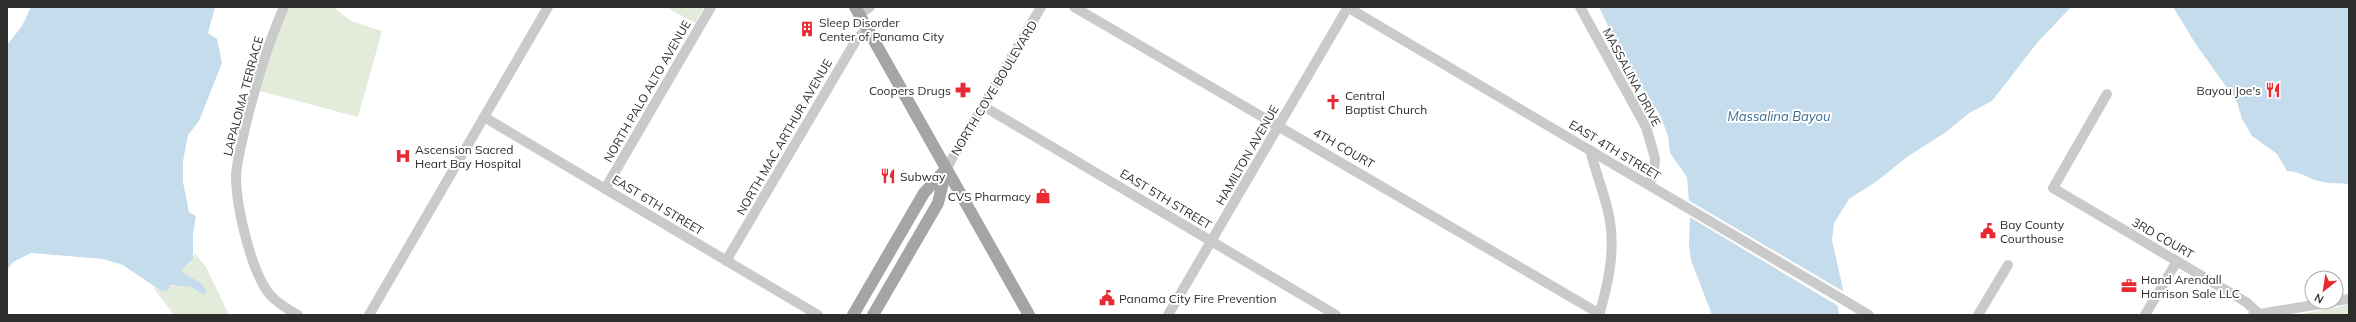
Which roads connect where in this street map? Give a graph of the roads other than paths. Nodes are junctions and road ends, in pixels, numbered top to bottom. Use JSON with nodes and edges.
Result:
{"nodes":[{"id":1,"x":284,"y":7,"type":"edge"},
{"id":2,"x":548,"y":7,"type":"edge"},
{"id":3,"x":711,"y":7,"type":"edge"},
{"id":4,"x":870,"y":7,"type":"edge"},
{"id":5,"x":1042,"y":7,"type":"edge"},
{"id":6,"x":1074,"y":7,"type":"edge"},
{"id":7,"x":1347,"y":7,"type":"edge"},
{"id":8,"x":1580,"y":7,"type":"edge"},
{"id":9,"x":857,"y":10,"type":"edge"},
{"id":10,"x":868,"y":30,"type":"junction"},
{"id":11,"x":2108,"y":94,"type":"dead end"},
{"id":12,"x":983,"y":106,"type":"junction"},
{"id":13,"x":484,"y":117,"type":"junction"},
{"id":14,"x":1279,"y":125,"type":"junction"},
{"id":15,"x":1590,"y":150,"type":"junction"},
{"id":16,"x":946,"y":168,"type":"junction"},
{"id":17,"x":1649,"y":185,"type":"junction"},
{"id":18,"x":605,"y":189,"type":"junction"},
{"id":19,"x":1211,"y":241,"type":"junction"},
{"id":20,"x":2176,"y":260,"type":"junction"},
{"id":21,"x":726,"y":261,"type":"junction"},
{"id":22,"x":2008,"y":265,"type":"dead end"},
{"id":23,"x":2304,"y":307,"type":"edge"},
{"id":24,"x":1600,"y":314,"type":"edge"},
{"id":25,"x":2257,"y":314,"type":"edge"},
{"id":26,"x":298,"y":315,"type":"edge"},
{"id":27,"x":368,"y":315,"type":"edge"},
{"id":28,"x":818,"y":315,"type":"edge"},
{"id":29,"x":852,"y":315,"type":"edge"},
{"id":30,"x":873,"y":315,"type":"edge"},
{"id":31,"x":1029,"y":315,"type":"edge"},
{"id":32,"x":1168,"y":315,"type":"edge"},
{"id":33,"x":1336,"y":315,"type":"edge"},
{"id":34,"x":1869,"y":315,"type":"edge"},
{"id":35,"x":1978,"y":315,"type":"edge"},
{"id":36,"x":2145,"y":315,"type":"edge"}],
"edges":[{"from":1,"to":26,"type":"street","name":"LAPALOMA TERRACE"},
{"from":2,"to":13,"type":"street"},
{"from":3,"to":18,"type":"street","name":"NORTH PALO ALTO AVENUE"},
{"from":4,"to":9,"type":"street"},
{"from":5,"to":12,"type":"street","name":"NORTH COVE BOULEVARD"},
{"from":6,"to":14,"type":"street","name":"4TH COURT"},
{"from":7,"to":14,"type":"street","name":"HAMILTON AVENUE"},
{"from":7,"to":15,"type":"street","name":"EAST 4TH STREET"},
{"from":8,"to":17,"type":"street","name":"MASSALINA DRIVE"},
{"from":9,"to":10,"type":"main road"},
{"from":10,"to":16,"type":"main road"},
{"from":10,"to":21,"type":"street","name":"NORTH MAC ARTHUR AVENUE"},
{"from":11,"to":20,"type":"street","name":"3RD COURT"},
{"from":12,"to":16,"type":"street","name":"NORTH COVE BOULEVARD"},
{"from":12,"to":19,"type":"street","name":"EAST 5TH STREET"},
{"from":13,"to":18,"type":"street","name":"EAST 6TH STREET"},
{"from":13,"to":27,"type":"street"},
{"from":14,"to":19,"type":"street","name":"HAMILTON AVENUE"},
{"from":14,"to":24,"type":"street","name":"4TH COURT"},
{"from":15,"to":17,"type":"street","name":"EAST 4TH STREET"},
{"from":15,"to":24,"type":"street"},
{"from":16,"to":29,"type":"main road","name":"NORTH COVE BOULEVARD"},
{"from":16,"to":30,"type":"main road","name":"NORTH COVE BOULEVARD"},
{"from":16,"to":31,"type":"main road"},
{"from":17,"to":34,"type":"street","name":"EAST 4TH STREET"},
{"from":18,"to":21,"type":"street","name":"EAST 6TH STREET"},
{"from":19,"to":32,"type":"street","name":"HAMILTON AVENUE"},
{"from":19,"to":33,"type":"street","name":"EAST 5TH STREET"},
{"from":20,"to":25,"type":"street","name":"3RD COURT"},
{"from":20,"to":36,"type":"street"},
{"from":21,"to":28,"type":"street","name":"EAST 6TH STREET"},
{"from":22,"to":35,"type":"street"},
{"from":23,"to":25,"type":"street"}]}
